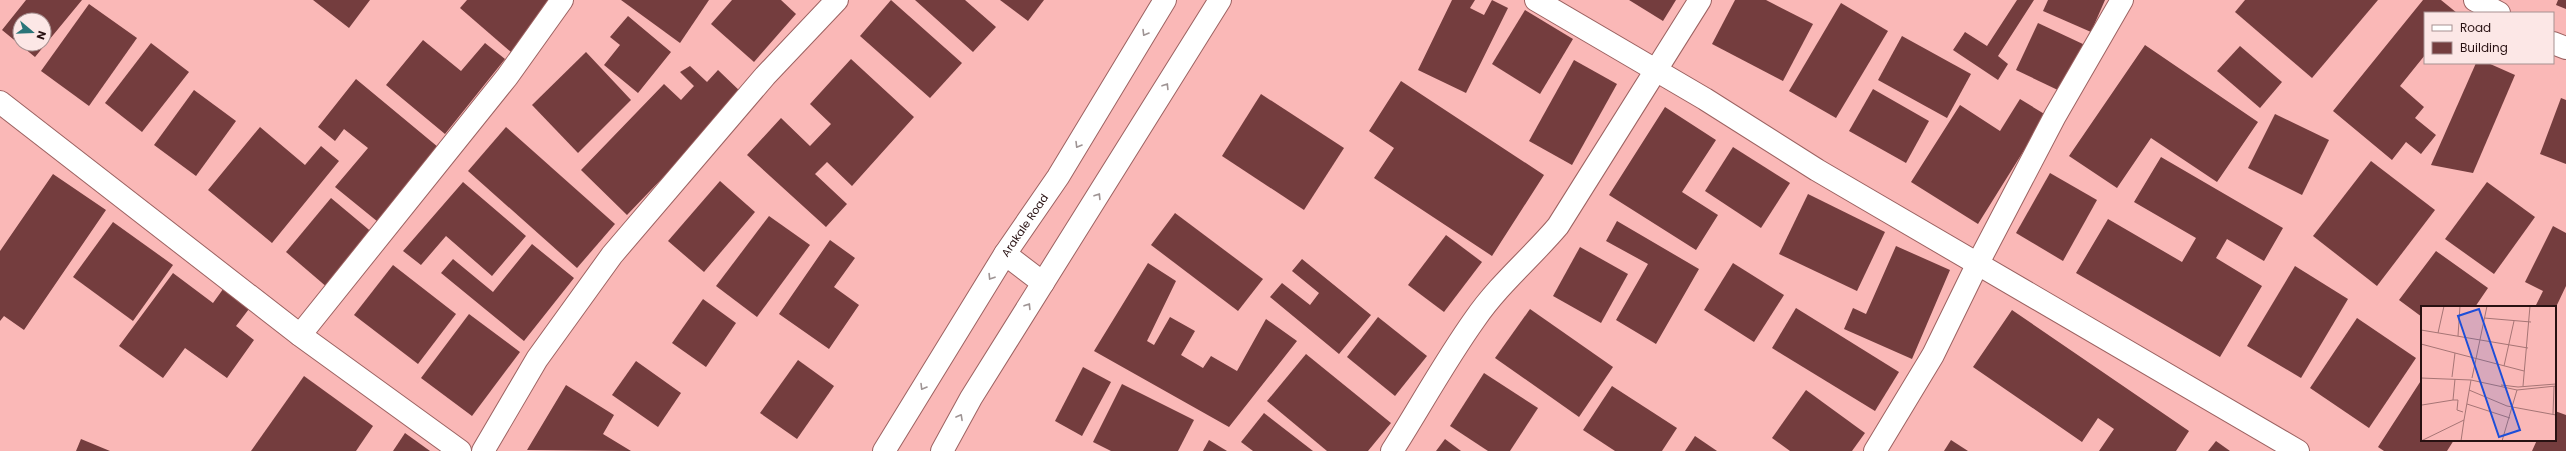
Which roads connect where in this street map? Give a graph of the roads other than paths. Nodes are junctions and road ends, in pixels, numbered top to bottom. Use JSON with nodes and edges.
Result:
{"nodes":[{"id":1,"x":562,"y":0,"type":"edge"},
{"id":2,"x":837,"y":0,"type":"edge"},
{"id":3,"x":1165,"y":0,"type":"edge"},
{"id":4,"x":1220,"y":0,"type":"edge"},
{"id":5,"x":1536,"y":0,"type":"edge"},
{"id":6,"x":1700,"y":0,"type":"edge"},
{"id":7,"x":2122,"y":0,"type":"edge"},
{"id":8,"x":2475,"y":0,"type":"edge"},
{"id":9,"x":2497,"y":12,"type":"edge"},
{"id":10,"x":2554,"y":43,"type":"edge"},
{"id":11,"x":2566,"y":48,"type":"edge"},
{"id":12,"x":1656,"y":70,"type":"junction"},
{"id":13,"x":0,"y":102,"type":"edge"},
{"id":14,"x":1005,"y":254,"type":"junction"},
{"id":15,"x":1977,"y":265,"type":"junction"},
{"id":16,"x":1043,"y":283,"type":"junction"},
{"id":17,"x":300,"y":335,"type":"junction"},
{"id":18,"x":460,"y":451,"type":"edge"},
{"id":19,"x":483,"y":451,"type":"edge"},
{"id":20,"x":884,"y":451,"type":"edge"},
{"id":21,"x":942,"y":451,"type":"edge"},
{"id":22,"x":1392,"y":451,"type":"edge"},
{"id":23,"x":1875,"y":451,"type":"edge"},
{"id":24,"x":2298,"y":451,"type":"edge"}],
"edges":[{"from":1,"to":17,"type":"street"},
{"from":2,"to":19,"type":"street"},
{"from":3,"to":14,"type":"street","name":"Arakale Road","one_way":true},
{"from":16,"to":4,"type":"street","one_way":true},
{"from":5,"to":12,"type":"street"},
{"from":6,"to":12,"type":"street"},
{"from":7,"to":15,"type":"street"},
{"from":8,"to":9,"type":"street"},
{"from":10,"to":11,"type":"street"},
{"from":12,"to":15,"type":"street"},
{"from":12,"to":22,"type":"street"},
{"from":13,"to":17,"type":"street"},
{"from":14,"to":16,"type":"street"},
{"from":14,"to":20,"type":"street","name":"Arakale Road","one_way":true},
{"from":15,"to":23,"type":"street"},
{"from":15,"to":24,"type":"street"},
{"from":21,"to":16,"type":"street","one_way":true},
{"from":17,"to":18,"type":"street"}]}
